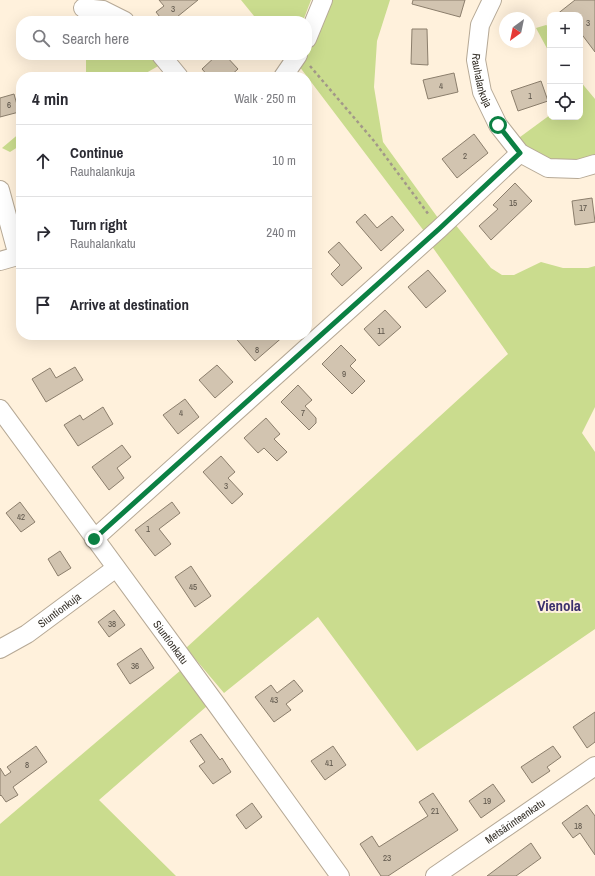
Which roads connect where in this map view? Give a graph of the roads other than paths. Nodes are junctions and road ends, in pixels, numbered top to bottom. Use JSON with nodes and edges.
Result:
{"nodes":[{"id":1,"x":323,"y":0,"type":"edge"},
{"id":2,"x":492,"y":0,"type":"edge"},
{"id":3,"x":83,"y":8,"type":"dead end"},
{"id":4,"x":115,"y":16,"type":"edge"},
{"id":5,"x":312,"y":27,"type":"edge"},
{"id":6,"x":165,"y":60,"type":"edge"},
{"id":7,"x":299,"y":60,"type":"edge"},
{"id":8,"x":175,"y":72,"type":"edge"},
{"id":9,"x":288,"y":72,"type":"edge"},
{"id":10,"x":520,"y":153,"type":"junction"},
{"id":11,"x":595,"y":164,"type":"edge"},
{"id":12,"x":0,"y":190,"type":"edge"},
{"id":13,"x":16,"y":245,"type":"edge"},
{"id":14,"x":16,"y":256,"type":"edge"},
{"id":15,"x":0,"y":261,"type":"edge"},
{"id":16,"x":0,"y":409,"type":"edge"},
{"id":17,"x":94,"y":539,"type":"junction"},
{"id":18,"x":116,"y":568,"type":"junction"},
{"id":19,"x":0,"y":649,"type":"edge"},
{"id":20,"x":595,"y":766,"type":"edge"},
{"id":21,"x":340,"y":876,"type":"edge"},
{"id":22,"x":435,"y":876,"type":"edge"}],
"edges":[{"from":1,"to":5,"type":"street"},
{"from":2,"to":10,"type":"street","name":"Rauhalankuja"},
{"from":3,"to":4,"type":"street"},
{"from":6,"to":8,"type":"street"},
{"from":7,"to":9,"type":"street"},
{"from":10,"to":11,"type":"street"},
{"from":10,"to":17,"type":"street"},
{"from":12,"to":13,"type":"street"},
{"from":14,"to":15,"type":"street"},
{"from":16,"to":17,"type":"street","name":"Siuntionkatu"},
{"from":17,"to":18,"type":"street","name":"Siuntionkatu"},
{"from":18,"to":19,"type":"street","name":"Siuntionkuja"},
{"from":18,"to":21,"type":"street","name":"Siuntionkatu"},
{"from":20,"to":22,"type":"street","name":"Metsärinteenkatu"}]}
